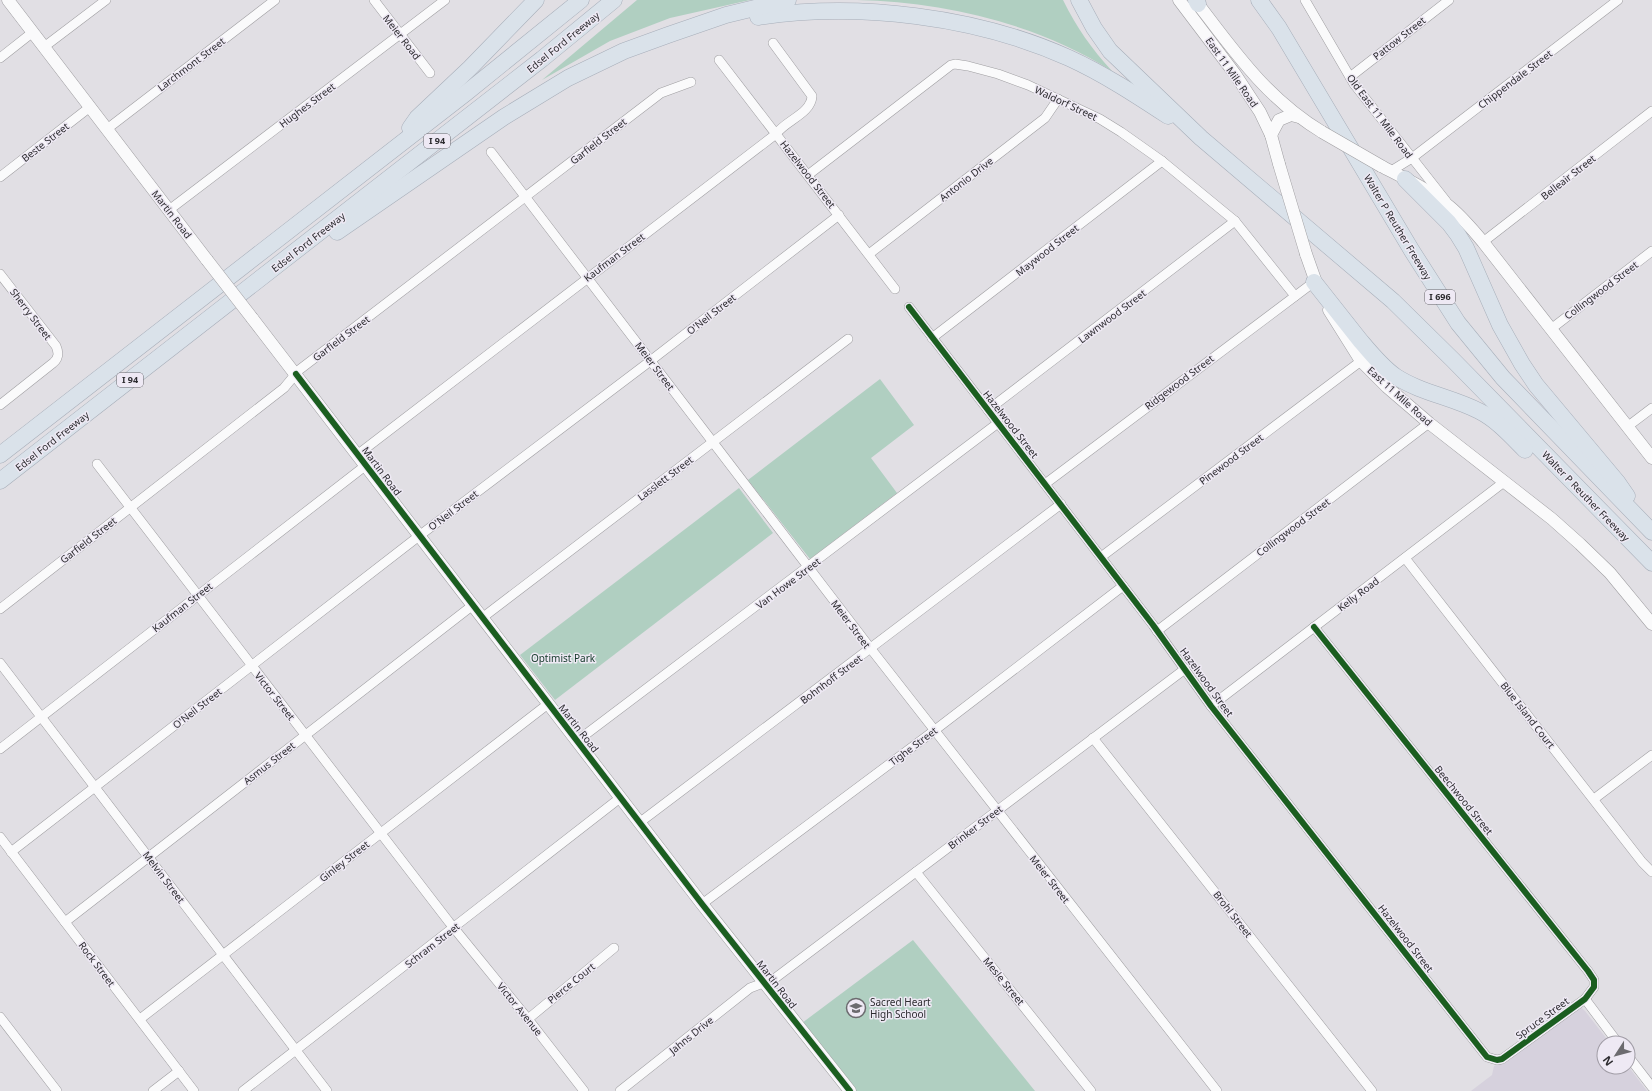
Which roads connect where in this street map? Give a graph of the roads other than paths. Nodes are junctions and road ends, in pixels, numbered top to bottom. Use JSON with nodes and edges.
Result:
{"nodes":[{"id":1,"x":8,"y":0,"type":"edge"},
{"id":2,"x":106,"y":0,"type":"edge"},
{"id":3,"x":275,"y":0,"type":"edge"},
{"id":4,"x":374,"y":0,"type":"edge"},
{"id":5,"x":444,"y":0,"type":"edge"},
{"id":6,"x":536,"y":0,"type":"edge"},
{"id":7,"x":582,"y":0,"type":"edge"},
{"id":8,"x":614,"y":0,"type":"edge"},
{"id":9,"x":788,"y":0,"type":"edge"},
{"id":10,"x":1078,"y":0,"type":"edge"},
{"id":11,"x":1179,"y":0,"type":"edge"},
{"id":12,"x":1259,"y":0,"type":"edge"},
{"id":13,"x":1268,"y":0,"type":"edge"},
{"id":14,"x":1304,"y":0,"type":"edge"},
{"id":15,"x":1449,"y":0,"type":"edge"},
{"id":16,"x":1618,"y":0,"type":"edge"},
{"id":17,"x":1196,"y":1,"type":"edge"},
{"id":18,"x":1279,"y":28,"type":"junction"},
{"id":19,"x":33,"y":32,"type":"junction"},
{"id":20,"x":400,"y":34,"type":"junction"},
{"id":21,"x":668,"y":35,"type":"junction"},
{"id":22,"x":773,"y":43,"type":"dead end"},
{"id":23,"x":44,"y":47,"type":"junction"},
{"id":24,"x":0,"y":58,"type":"edge"},
{"id":25,"x":720,"y":60,"type":"dead end"},
{"id":26,"x":430,"y":73,"type":"dead end"},
{"id":27,"x":1350,"y":77,"type":"junction"},
{"id":28,"x":691,"y":82,"type":"dead end"},
{"id":29,"x":1058,"y":99,"type":"junction"},
{"id":30,"x":90,"y":106,"type":"junction"},
{"id":31,"x":1652,"y":111,"type":"edge"},
{"id":32,"x":1299,"y":117,"type":"junction"},
{"id":33,"x":106,"y":129,"type":"junction"},
{"id":34,"x":776,"y":134,"type":"junction"},
{"id":35,"x":1271,"y":135,"type":"junction"},
{"id":36,"x":1201,"y":138,"type":"junction"},
{"id":37,"x":399,"y":145,"type":"junction"},
{"id":38,"x":491,"y":152,"type":"dead end"},
{"id":39,"x":1412,"y":158,"type":"junction"},
{"id":40,"x":1162,"y":161,"type":"junction"},
{"id":41,"x":1392,"y":172,"type":"junction"},
{"id":42,"x":808,"y":175,"type":"junction"},
{"id":43,"x":0,"y":177,"type":"edge"},
{"id":44,"x":525,"y":197,"type":"junction"},
{"id":45,"x":1450,"y":207,"type":"junction"},
{"id":46,"x":169,"y":210,"type":"junction"},
{"id":47,"x":839,"y":215,"type":"junction"},
{"id":48,"x":1235,"y":222,"type":"junction"},
{"id":49,"x":1484,"y":242,"type":"junction"},
{"id":50,"x":1652,"y":251,"type":"edge"},
{"id":51,"x":869,"y":254,"type":"junction"},
{"id":52,"x":0,"y":274,"type":"edge"},
{"id":53,"x":587,"y":278,"type":"junction"},
{"id":54,"x":259,"y":279,"type":"junction"},
{"id":55,"x":1314,"y":282,"type":"junction"},
{"id":56,"x":895,"y":289,"type":"dead end"},
{"id":57,"x":1294,"y":296,"type":"junction"},
{"id":58,"x":909,"y":307,"type":"dead end"},
{"id":59,"x":1551,"y":329,"type":"junction"},
{"id":60,"x":932,"y":338,"type":"junction"},
{"id":61,"x":848,"y":339,"type":"dead end"},
{"id":62,"x":651,"y":361,"type":"junction"},
{"id":63,"x":1361,"y":361,"type":"junction"},
{"id":64,"x":296,"y":374,"type":"junction"},
{"id":65,"x":0,"y":405,"type":"edge"},
{"id":66,"x":1652,"y":408,"type":"edge"},
{"id":67,"x":988,"y":410,"type":"junction"},
{"id":68,"x":998,"y":423,"type":"junction"},
{"id":69,"x":1429,"y":424,"type":"junction"},
{"id":70,"x":1627,"y":426,"type":"junction"},
{"id":71,"x":713,"y":442,"type":"junction"},
{"id":72,"x":0,"y":455,"type":"edge"},
{"id":73,"x":358,"y":455,"type":"junction"},
{"id":74,"x":1652,"y":458,"type":"edge"},
{"id":75,"x":97,"y":464,"type":"dead end"},
{"id":76,"x":365,"y":466,"type":"junction"},
{"id":77,"x":0,"y":481,"type":"edge"},
{"id":78,"x":1504,"y":482,"type":"junction"},
{"id":79,"x":1045,"y":484,"type":"junction"},
{"id":80,"x":1061,"y":504,"type":"junction"},
{"id":81,"x":130,"y":508,"type":"junction"},
{"id":82,"x":1650,"y":531,"type":"edge"},
{"id":83,"x":419,"y":536,"type":"junction"},
{"id":84,"x":1628,"y":538,"type":"junction"},
{"id":85,"x":1101,"y":557,"type":"junction"},
{"id":86,"x":1405,"y":558,"type":"junction"},
{"id":87,"x":1652,"y":563,"type":"edge"},
{"id":88,"x":808,"y":567,"type":"junction"},
{"id":89,"x":1123,"y":586,"type":"junction"},
{"id":90,"x":198,"y":595,"type":"junction"},
{"id":91,"x":473,"y":605,"type":"junction"},
{"id":92,"x":0,"y":609,"type":"edge"},
{"id":93,"x":482,"y":618,"type":"junction"},
{"id":94,"x":1652,"y":624,"type":"edge"},
{"id":95,"x":1314,"y":627,"type":"junction"},
{"id":96,"x":1157,"y":631,"type":"junction"},
{"id":97,"x":871,"y":649,"type":"junction"},
{"id":98,"x":0,"y":664,"type":"edge"},
{"id":99,"x":252,"y":666,"type":"junction"},
{"id":100,"x":1185,"y":669,"type":"junction"},
{"id":101,"x":548,"y":704,"type":"junction"},
{"id":102,"x":1211,"y":706,"type":"junction"},
{"id":103,"x":41,"y":717,"type":"junction"},
{"id":104,"x":935,"y":730,"type":"junction"},
{"id":105,"x":305,"y":735,"type":"junction"},
{"id":106,"x":1093,"y":738,"type":"junction"},
{"id":107,"x":577,"y":742,"type":"junction"},
{"id":108,"x":0,"y":749,"type":"edge"},
{"id":109,"x":1652,"y":755,"type":"edge"},
{"id":110,"x":95,"y":787,"type":"junction"},
{"id":111,"x":620,"y":798,"type":"junction"},
{"id":112,"x":1594,"y":799,"type":"junction"},
{"id":113,"x":996,"y":811,"type":"junction"},
{"id":114,"x":639,"y":823,"type":"junction"},
{"id":115,"x":380,"y":833,"type":"junction"},
{"id":116,"x":0,"y":836,"type":"edge"},
{"id":117,"x":12,"y":852,"type":"junction"},
{"id":118,"x":148,"y":857,"type":"junction"},
{"id":119,"x":916,"y":872,"type":"junction"},
{"id":120,"x":1652,"y":872,"type":"edge"},
{"id":121,"x":702,"y":904,"type":"junction"},
{"id":122,"x":65,"y":922,"type":"junction"},
{"id":123,"x":453,"y":928,"type":"junction"},
{"id":124,"x":614,"y":948,"type":"dead end"},
{"id":125,"x":223,"y":955,"type":"junction"},
{"id":126,"x":763,"y":982,"type":"junction"},
{"id":127,"x":1594,"y":987,"type":"joint"},
{"id":128,"x":1584,"y":999,"type":"junction"},
{"id":129,"x":0,"y":1017,"type":"edge"},
{"id":130,"x":140,"y":1019,"type":"junction"},
{"id":131,"x":528,"y":1019,"type":"junction"},
{"id":132,"x":1612,"y":1035,"type":"edge"},
{"id":133,"x":296,"y":1050,"type":"junction"},
{"id":134,"x":1497,"y":1060,"type":"joint"},
{"id":135,"x":1636,"y":1066,"type":"edge"},
{"id":136,"x":179,"y":1072,"type":"junction"},
{"id":137,"x":840,"y":1079,"type":"junction"},
{"id":138,"x":1652,"y":1087,"type":"edge"},
{"id":139,"x":56,"y":1091,"type":"edge"},
{"id":140,"x":153,"y":1091,"type":"edge"},
{"id":141,"x":194,"y":1091,"type":"edge"},
{"id":142,"x":243,"y":1091,"type":"edge"},
{"id":143,"x":327,"y":1091,"type":"edge"},
{"id":144,"x":584,"y":1091,"type":"edge"},
{"id":145,"x":620,"y":1091,"type":"edge"},
{"id":146,"x":846,"y":1091,"type":"edge"},
{"id":147,"x":850,"y":1091,"type":"edge"},
{"id":148,"x":1091,"y":1091,"type":"edge"},
{"id":149,"x":1217,"y":1091,"type":"edge"},
{"id":150,"x":1372,"y":1091,"type":"edge"}],
"edges":[{"from":1,"to":19,"type":"main road","name":"Martin Road"},
{"from":2,"to":23,"type":"street"},
{"from":3,"to":33,"type":"street","name":"Larchmont Street"},
{"from":4,"to":20,"type":"street","name":"Meier Road"},
{"from":5,"to":20,"type":"street","name":"Hughes Street"},
{"from":6,"to":37,"type":"highway"},
{"from":7,"to":37,"type":"highway","name":"Edsel Ford Freeway","number":"I 94"},
{"from":8,"to":54,"type":"highway","name":"Edsel Ford Freeway","number":"I 94"},
{"from":9,"to":21,"type":"highway"},
{"from":10,"to":36,"type":"highway"},
{"from":11,"to":35,"type":"main road","name":"East 11 Mile Road"},
{"from":12,"to":18,"type":"highway"},
{"from":13,"to":18,"type":"highway"},
{"from":14,"to":27,"type":"street","name":"Old East 11 Mile Road"},
{"from":15,"to":27,"type":"street","name":"Pattow Street"},
{"from":16,"to":39,"type":"street","name":"Chippendale Street"},
{"from":17,"to":32,"type":"main road","name":"East 11 Mile Road"},
{"from":18,"to":82,"type":"highway","name":"Walter P Reuther Freeway","number":"I 696"},
{"from":19,"to":23,"type":"main road","name":"Martin Road"},
{"from":19,"to":24,"type":"street"},
{"from":20,"to":26,"type":"street","name":"Meier Road"},
{"from":20,"to":46,"type":"street","name":"Hughes Street"},
{"from":21,"to":36,"type":"highway"},
{"from":21,"to":54,"type":"highway"},
{"from":22,"to":34,"type":"street","name":"Kaufman Street"},
{"from":23,"to":30,"type":"main road","name":"Martin Road"},
{"from":25,"to":34,"type":"street","name":"Hazelwood Street"},
{"from":27,"to":39,"type":"street","name":"Old East 11 Mile Road"},
{"from":28,"to":44,"type":"street","name":"Garfield Street"},
{"from":29,"to":40,"type":"street","name":"Waldorf Street"},
{"from":29,"to":42,"type":"street","name":"Waldorf Street"},
{"from":29,"to":51,"type":"street","name":"Antonio Drive"},
{"from":30,"to":33,"type":"main road","name":"Martin Road"},
{"from":30,"to":43,"type":"street","name":"Beste Street"},
{"from":31,"to":49,"type":"street","name":"Belleair Street"},
{"from":32,"to":35,"type":"main road"},
{"from":32,"to":41,"type":"main road","name":"East 11 Mile Road","bridge":true},
{"from":33,"to":46,"type":"main road","name":"Martin Road"},
{"from":34,"to":42,"type":"street","name":"Hazelwood Street"},
{"from":34,"to":53,"type":"street","name":"Kaufman Street"},
{"from":35,"to":55,"type":"main road","name":"East 11 Mile Road","bridge":true},
{"from":36,"to":84,"type":"highway","name":"Walter P Reuther Freeway"},
{"from":37,"to":72,"type":"highway","name":"Edsel Ford Freeway","number":"I 94"},
{"from":38,"to":44,"type":"street","name":"Meier Street"},
{"from":39,"to":41,"type":"street","name":"Chippendale Street"},
{"from":39,"to":45,"type":"street","name":"Old East 11 Mile Road"},
{"from":40,"to":48,"type":"street","name":"Waldorf Street"},
{"from":40,"to":60,"type":"street","name":"Maywood Street"},
{"from":41,"to":45,"type":"main road","name":"East 11 Mile Road"},
{"from":41,"to":82,"type":"highway"},
{"from":42,"to":47,"type":"street","name":"Hazelwood Street"},
{"from":44,"to":53,"type":"street","name":"Meier Street"},
{"from":44,"to":64,"type":"street","name":"Garfield Street"},
{"from":45,"to":49,"type":"main road","name":"East 11 Mile Road"},
{"from":46,"to":64,"type":"main road","name":"Martin Road","bridge":true},
{"from":47,"to":51,"type":"street","name":"Hazelwood Street"},
{"from":47,"to":62,"type":"street","name":"O'Neil Street"},
{"from":48,"to":57,"type":"street","name":"Waldorf Street"},
{"from":48,"to":67,"type":"street","name":"Lawnwood Street"},
{"from":49,"to":59,"type":"main road","name":"East 11 Mile Road"},
{"from":50,"to":59,"type":"street","name":"Collingwood Street"},
{"from":51,"to":56,"type":"street","name":"Hazelwood Street"},
{"from":52,"to":65,"type":"street","name":"Sherry Street"},
{"from":53,"to":62,"type":"street","name":"Meier Street"},
{"from":53,"to":73,"type":"street","name":"Kaufman Street"},
{"from":54,"to":77,"type":"highway","name":"Edsel Ford Freeway","number":"I 94"},
{"from":55,"to":57,"type":"street","name":"Ridgewood Street"},
{"from":55,"to":63,"type":"main road","name":"East 11 Mile Road"},
{"from":55,"to":84,"type":"highway"},
{"from":57,"to":79,"type":"street","name":"Ridgewood Street"},
{"from":58,"to":60,"type":"street","name":"Hazelwood Street"},
{"from":59,"to":70,"type":"main road","name":"East 11 Mile Road"},
{"from":60,"to":67,"type":"street","name":"Hazelwood Street"},
{"from":61,"to":71,"type":"street","name":"Lasslett Street"},
{"from":62,"to":71,"type":"street","name":"Meier Street"},
{"from":62,"to":83,"type":"street","name":"O'Neil Street"},
{"from":63,"to":69,"type":"main road","name":"East 11 Mile Road"},
{"from":63,"to":85,"type":"street","name":"Pinewood Street"},
{"from":64,"to":73,"type":"main road","name":"Martin Road"},
{"from":64,"to":81,"type":"street","name":"Garfield Street"},
{"from":66,"to":70,"type":"street"},
{"from":67,"to":68,"type":"street","name":"Hazelwood Street"},
{"from":68,"to":79,"type":"street","name":"Hazelwood Street"},
{"from":68,"to":88,"type":"street","name":"Van Howe Street"},
{"from":69,"to":78,"type":"main road","name":"East 11 Mile Road"},
{"from":69,"to":96,"type":"street","name":"Collingwood Street"},
{"from":70,"to":74,"type":"main road","name":"East 11 Mile Road"},
{"from":71,"to":88,"type":"street","name":"Meier Street"},
{"from":71,"to":93,"type":"street","name":"Lasslett Street"},
{"from":73,"to":76,"type":"main road","name":"Martin Road"},
{"from":75,"to":81,"type":"street","name":"Victor Street"},
{"from":76,"to":83,"type":"main road","name":"Martin Road"},
{"from":76,"to":90,"type":"street","name":"Kaufman Street"},
{"from":78,"to":86,"type":"street","name":"Kelly Road"},
{"from":78,"to":94,"type":"main road","name":"East 11 Mile Road"},
{"from":79,"to":80,"type":"street","name":"Hazelwood Street"},
{"from":80,"to":85,"type":"street","name":"Hazelwood Street"},
{"from":80,"to":97,"type":"street","name":"Bohnhoff Street"},
{"from":81,"to":90,"type":"street","name":"Victor Street"},
{"from":81,"to":92,"type":"street","name":"Garfield Street"},
{"from":83,"to":91,"type":"main road","name":"Martin Road"},
{"from":83,"to":99,"type":"street","name":"O'Neil Street"},
{"from":84,"to":87,"type":"highway","name":"Walter P Reuther Freeway"},
{"from":85,"to":89,"type":"street","name":"Hazelwood Street"},
{"from":86,"to":95,"type":"street","name":"Kelly Road"},
{"from":86,"to":112,"type":"street","name":"Blue Island Court"},
{"from":88,"to":97,"type":"street","name":"Meier Street"},
{"from":88,"to":107,"type":"street","name":"Van Howe Street"},
{"from":89,"to":96,"type":"street","name":"Hazelwood Street"},
{"from":89,"to":104,"type":"street","name":"Tighe Street"},
{"from":90,"to":99,"type":"street","name":"Victor Street"},
{"from":90,"to":103,"type":"street","name":"Kaufman Street"},
{"from":91,"to":93,"type":"main road","name":"Martin Road"},
{"from":91,"to":105,"type":"street","name":"Asmus Street"},
{"from":93,"to":101,"type":"main road","name":"Martin Road"},
{"from":95,"to":102,"type":"street","name":"Kelly Road"},
{"from":95,"to":127,"type":"street","name":"Beechwood Street"},
{"from":96,"to":100,"type":"street","name":"Hazelwood Street"},
{"from":97,"to":104,"type":"street","name":"Meier Street"},
{"from":97,"to":114,"type":"street","name":"Bohnhoff Street"},
{"from":98,"to":103,"type":"street","name":"Melvin Street"},
{"from":99,"to":105,"type":"street","name":"Victor Street"},
{"from":99,"to":110,"type":"street","name":"O'Neil Street"},
{"from":100,"to":102,"type":"street","name":"Hazelwood Street"},
{"from":100,"to":106,"type":"street","name":"Brinker Street"},
{"from":101,"to":107,"type":"main road","name":"Martin Road"},
{"from":101,"to":115,"type":"street","name":"Ginley Street"},
{"from":102,"to":134,"type":"street","name":"Hazelwood Street"},
{"from":103,"to":108,"type":"street","name":"Kaufman Street"},
{"from":103,"to":110,"type":"street","name":"Melvin Street"},
{"from":104,"to":113,"type":"street","name":"Meier Street"},
{"from":104,"to":121,"type":"street","name":"Tighe Street"},
{"from":105,"to":115,"type":"street","name":"Victor Street"},
{"from":105,"to":118,"type":"street","name":"Asmus Street"},
{"from":106,"to":113,"type":"street","name":"Brinker Street"},
{"from":106,"to":150,"type":"street","name":"Brohl Street"},
{"from":107,"to":111,"type":"main road","name":"Martin Road"},
{"from":109,"to":112,"type":"street"},
{"from":110,"to":117,"type":"street","name":"O'Neil Street"},
{"from":110,"to":118,"type":"street","name":"Melvin Street"},
{"from":111,"to":114,"type":"main road","name":"Martin Road"},
{"from":111,"to":123,"type":"street","name":"Schram Street"},
{"from":112,"to":120,"type":"street","name":"Blue Island Court"},
{"from":113,"to":119,"type":"street","name":"Brinker Street"},
{"from":113,"to":149,"type":"street","name":"Meier Street"},
{"from":114,"to":121,"type":"main road","name":"Martin Road"},
{"from":115,"to":123,"type":"street","name":"Victor Street"},
{"from":115,"to":125,"type":"street","name":"Ginley Street"},
{"from":116,"to":117,"type":"street","name":"Rock Street"},
{"from":117,"to":122,"type":"street","name":"Rock Street"},
{"from":118,"to":122,"type":"street","name":"Asmus Street"},
{"from":118,"to":125,"type":"street","name":"Melvin Street"},
{"from":119,"to":126,"type":"street","name":"Brinker Street"},
{"from":119,"to":148,"type":"street","name":"Mesle Street"},
{"from":121,"to":126,"type":"main road","name":"Martin Road"},
{"from":122,"to":130,"type":"street","name":"Rock Street"},
{"from":123,"to":131,"type":"street","name":"Victor Avenue"},
{"from":123,"to":133,"type":"street","name":"Schram Street"},
{"from":124,"to":131,"type":"street","name":"Pierce Court"},
{"from":125,"to":130,"type":"street","name":"Ginley Street"},
{"from":125,"to":133,"type":"street","name":"Melvin Street"},
{"from":126,"to":137,"type":"main road","name":"Martin Road"},
{"from":126,"to":145,"type":"street","name":"Jahns Drive"},
{"from":127,"to":128,"type":"street","name":"Spruce Street"},
{"from":128,"to":132,"type":"street"},
{"from":128,"to":134,"type":"street","name":"Spruce Street"},
{"from":129,"to":139,"type":"street"},
{"from":130,"to":136,"type":"street","name":"Rock Street"},
{"from":131,"to":144,"type":"street","name":"Victor Avenue"},
{"from":133,"to":142,"type":"street","name":"Schram Street"},
{"from":133,"to":143,"type":"street","name":"Melvin Street"},
{"from":135,"to":138,"type":"street"},
{"from":136,"to":140,"type":"street"},
{"from":136,"to":141,"type":"street","name":"Rock Street"},
{"from":137,"to":146,"type":"street"},
{"from":137,"to":147,"type":"main road","name":"Martin Road"}]}
